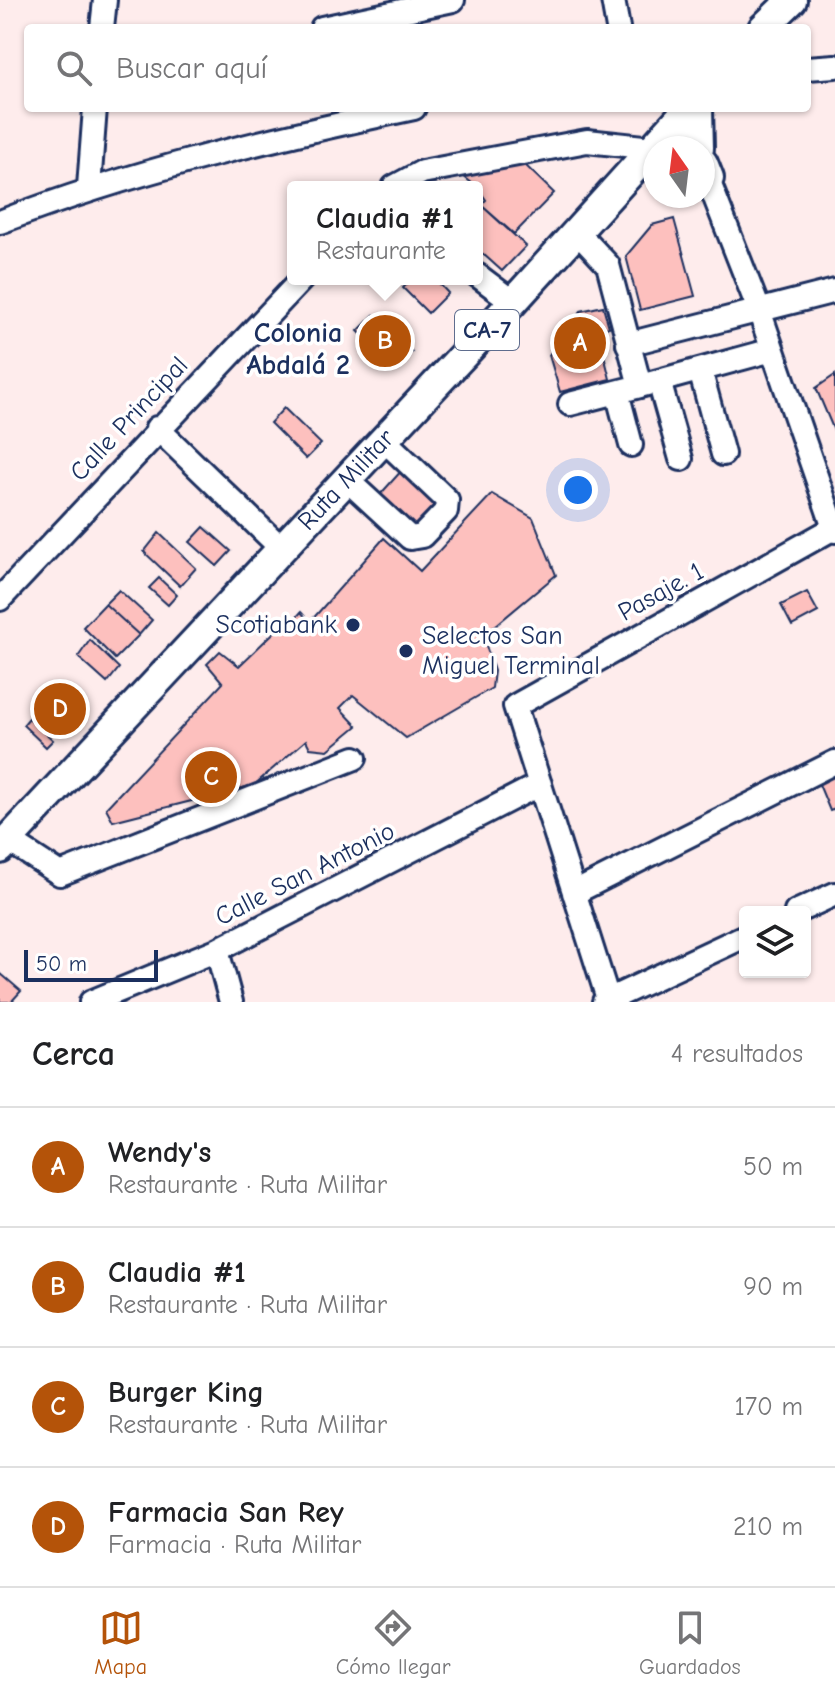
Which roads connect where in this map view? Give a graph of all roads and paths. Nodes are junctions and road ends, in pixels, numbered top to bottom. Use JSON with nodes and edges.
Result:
{"nodes":[{"id":1,"x":105,"y":0,"type":"edge"},
{"id":2,"x":453,"y":0,"type":"edge"},
{"id":3,"x":613,"y":0,"type":"edge"},
{"id":4,"x":792,"y":0,"type":"edge"},
{"id":5,"x":102,"y":24,"type":"edge"},
{"id":6,"x":341,"y":24,"type":"edge"},
{"id":7,"x":617,"y":24,"type":"edge"},
{"id":8,"x":767,"y":24,"type":"edge"},
{"id":9,"x":835,"y":66,"type":"edge"},
{"id":10,"x":811,"y":68,"type":"edge"},
{"id":11,"x":95,"y":112,"type":"edge"},
{"id":12,"x":395,"y":112,"type":"edge"},
{"id":13,"x":698,"y":112,"type":"edge"},
{"id":14,"x":681,"y":116,"type":"edge"},
{"id":15,"x":664,"y":136,"type":"edge"},
{"id":16,"x":688,"y":136,"type":"edge"},
{"id":17,"x":699,"y":136,"type":"edge"},
{"id":18,"x":643,"y":147,"type":"edge"},
{"id":19,"x":643,"y":160,"type":"edge"},
{"id":20,"x":405,"y":181,"type":"edge"},
{"id":21,"x":89,"y":187,"type":"junction"},
{"id":22,"x":715,"y":198,"type":"edge"},
{"id":23,"x":0,"y":222,"type":"edge"},
{"id":24,"x":577,"y":232,"type":"junction"},
{"id":25,"x":483,"y":280,"type":"edge"},
{"id":26,"x":296,"y":285,"type":"edge"},
{"id":27,"x":835,"y":291,"type":"edge"},
{"id":28,"x":513,"y":302,"type":"junction"},
{"id":29,"x":759,"y":310,"type":"junction"},
{"id":30,"x":628,"y":344,"type":"junction"},
{"id":31,"x":772,"y":350,"type":"junction"},
{"id":32,"x":700,"y":370,"type":"junction"},
{"id":33,"x":650,"y":384,"type":"junction"},
{"id":34,"x":617,"y":392,"type":"junction"},
{"id":35,"x":570,"y":404,"type":"dead end"},
{"id":36,"x":157,"y":428,"type":"junction"},
{"id":37,"x":384,"y":440,"type":"junction"},
{"id":38,"x":631,"y":445,"type":"dead end"},
{"id":39,"x":723,"y":454,"type":"dead end"},
{"id":40,"x":681,"y":459,"type":"dead end"},
{"id":41,"x":346,"y":479,"type":"junction"},
{"id":42,"x":834,"y":529,"type":"edge"},
{"id":43,"x":281,"y":548,"type":"junction"},
{"id":44,"x":0,"y":599,"type":"edge"},
{"id":45,"x":355,"y":758,"type":"dead end"},
{"id":46,"x":835,"y":762,"type":"edge"},
{"id":47,"x":540,"y":784,"type":"junction"},
{"id":48,"x":4,"y":844,"type":"edge"},
{"id":49,"x":574,"y":893,"type":"junction"},
{"id":50,"x":835,"y":894,"type":"edge"},
{"id":51,"x":809,"y":906,"type":"edge"},
{"id":52,"x":739,"y":939,"type":"edge"},
{"id":53,"x":217,"y":950,"type":"junction"},
{"id":54,"x":607,"y":1001,"type":"edge"},
{"id":55,"x":91,"y":1002,"type":"edge"},
{"id":56,"x":231,"y":1002,"type":"edge"}],
"edges":[{"from":1,"to":5,"type":"street"},
{"from":2,"to":6,"type":"street"},
{"from":3,"to":7,"type":"street"},
{"from":4,"to":8,"type":"main road"},
{"from":9,"to":10,"type":"street"},
{"from":11,"to":21,"type":"street"},
{"from":12,"to":21,"type":"street"},
{"from":13,"to":17,"type":"main road"},
{"from":14,"to":15,"type":"main road","name":"Ruta Militar","number":"CA-7"},
{"from":14,"to":16,"type":"street"},
{"from":18,"to":20,"type":"street"},
{"from":19,"to":24,"type":"main road","name":"Ruta Militar","number":"CA-7"},
{"from":21,"to":23,"type":"street"},
{"from":22,"to":29,"type":"street"},
{"from":24,"to":28,"type":"main road","name":"Ruta Militar","number":"CA-7"},
{"from":24,"to":30,"type":"street"},
{"from":25,"to":28,"type":"street"},
{"from":26,"to":36,"type":"street","name":"Calle Principal"},
{"from":27,"to":29,"type":"street"},
{"from":28,"to":37,"type":"main road","name":"Ruta Militar","number":"CA-7"},
{"from":29,"to":30,"type":"street"},
{"from":29,"to":31,"type":"street"},
{"from":30,"to":33,"type":"street"},
{"from":31,"to":32,"type":"street"},
{"from":31,"to":42,"type":"street"},
{"from":32,"to":33,"type":"street"},
{"from":32,"to":39,"type":"street"},
{"from":33,"to":34,"type":"street"},
{"from":33,"to":40,"type":"street"},
{"from":34,"to":35,"type":"street"},
{"from":34,"to":38,"type":"street"},
{"from":36,"to":43,"type":"street"},
{"from":36,"to":44,"type":"street","name":"Calle Principal"},
{"from":37,"to":41,"type":"main road","name":"Ruta Militar","number":"CA-7"},
{"from":37,"to":41,"type":"street"},
{"from":41,"to":43,"type":"main road","name":"Ruta Militar","number":"CA-7"},
{"from":42,"to":47,"type":"street","name":"Pasaje. 1"},
{"from":43,"to":48,"type":"main road","name":"Ruta Militar","number":"CA-7"},
{"from":45,"to":48,"type":"street"},
{"from":46,"to":49,"type":"street"},
{"from":47,"to":49,"type":"street"},
{"from":47,"to":53,"type":"street","name":"Calle San Antonio"},
{"from":49,"to":54,"type":"street"},
{"from":50,"to":51,"type":"street"},
{"from":52,"to":54,"type":"street"},
{"from":53,"to":55,"type":"street","name":"Calle San Antonio"},
{"from":53,"to":56,"type":"street"}]}
